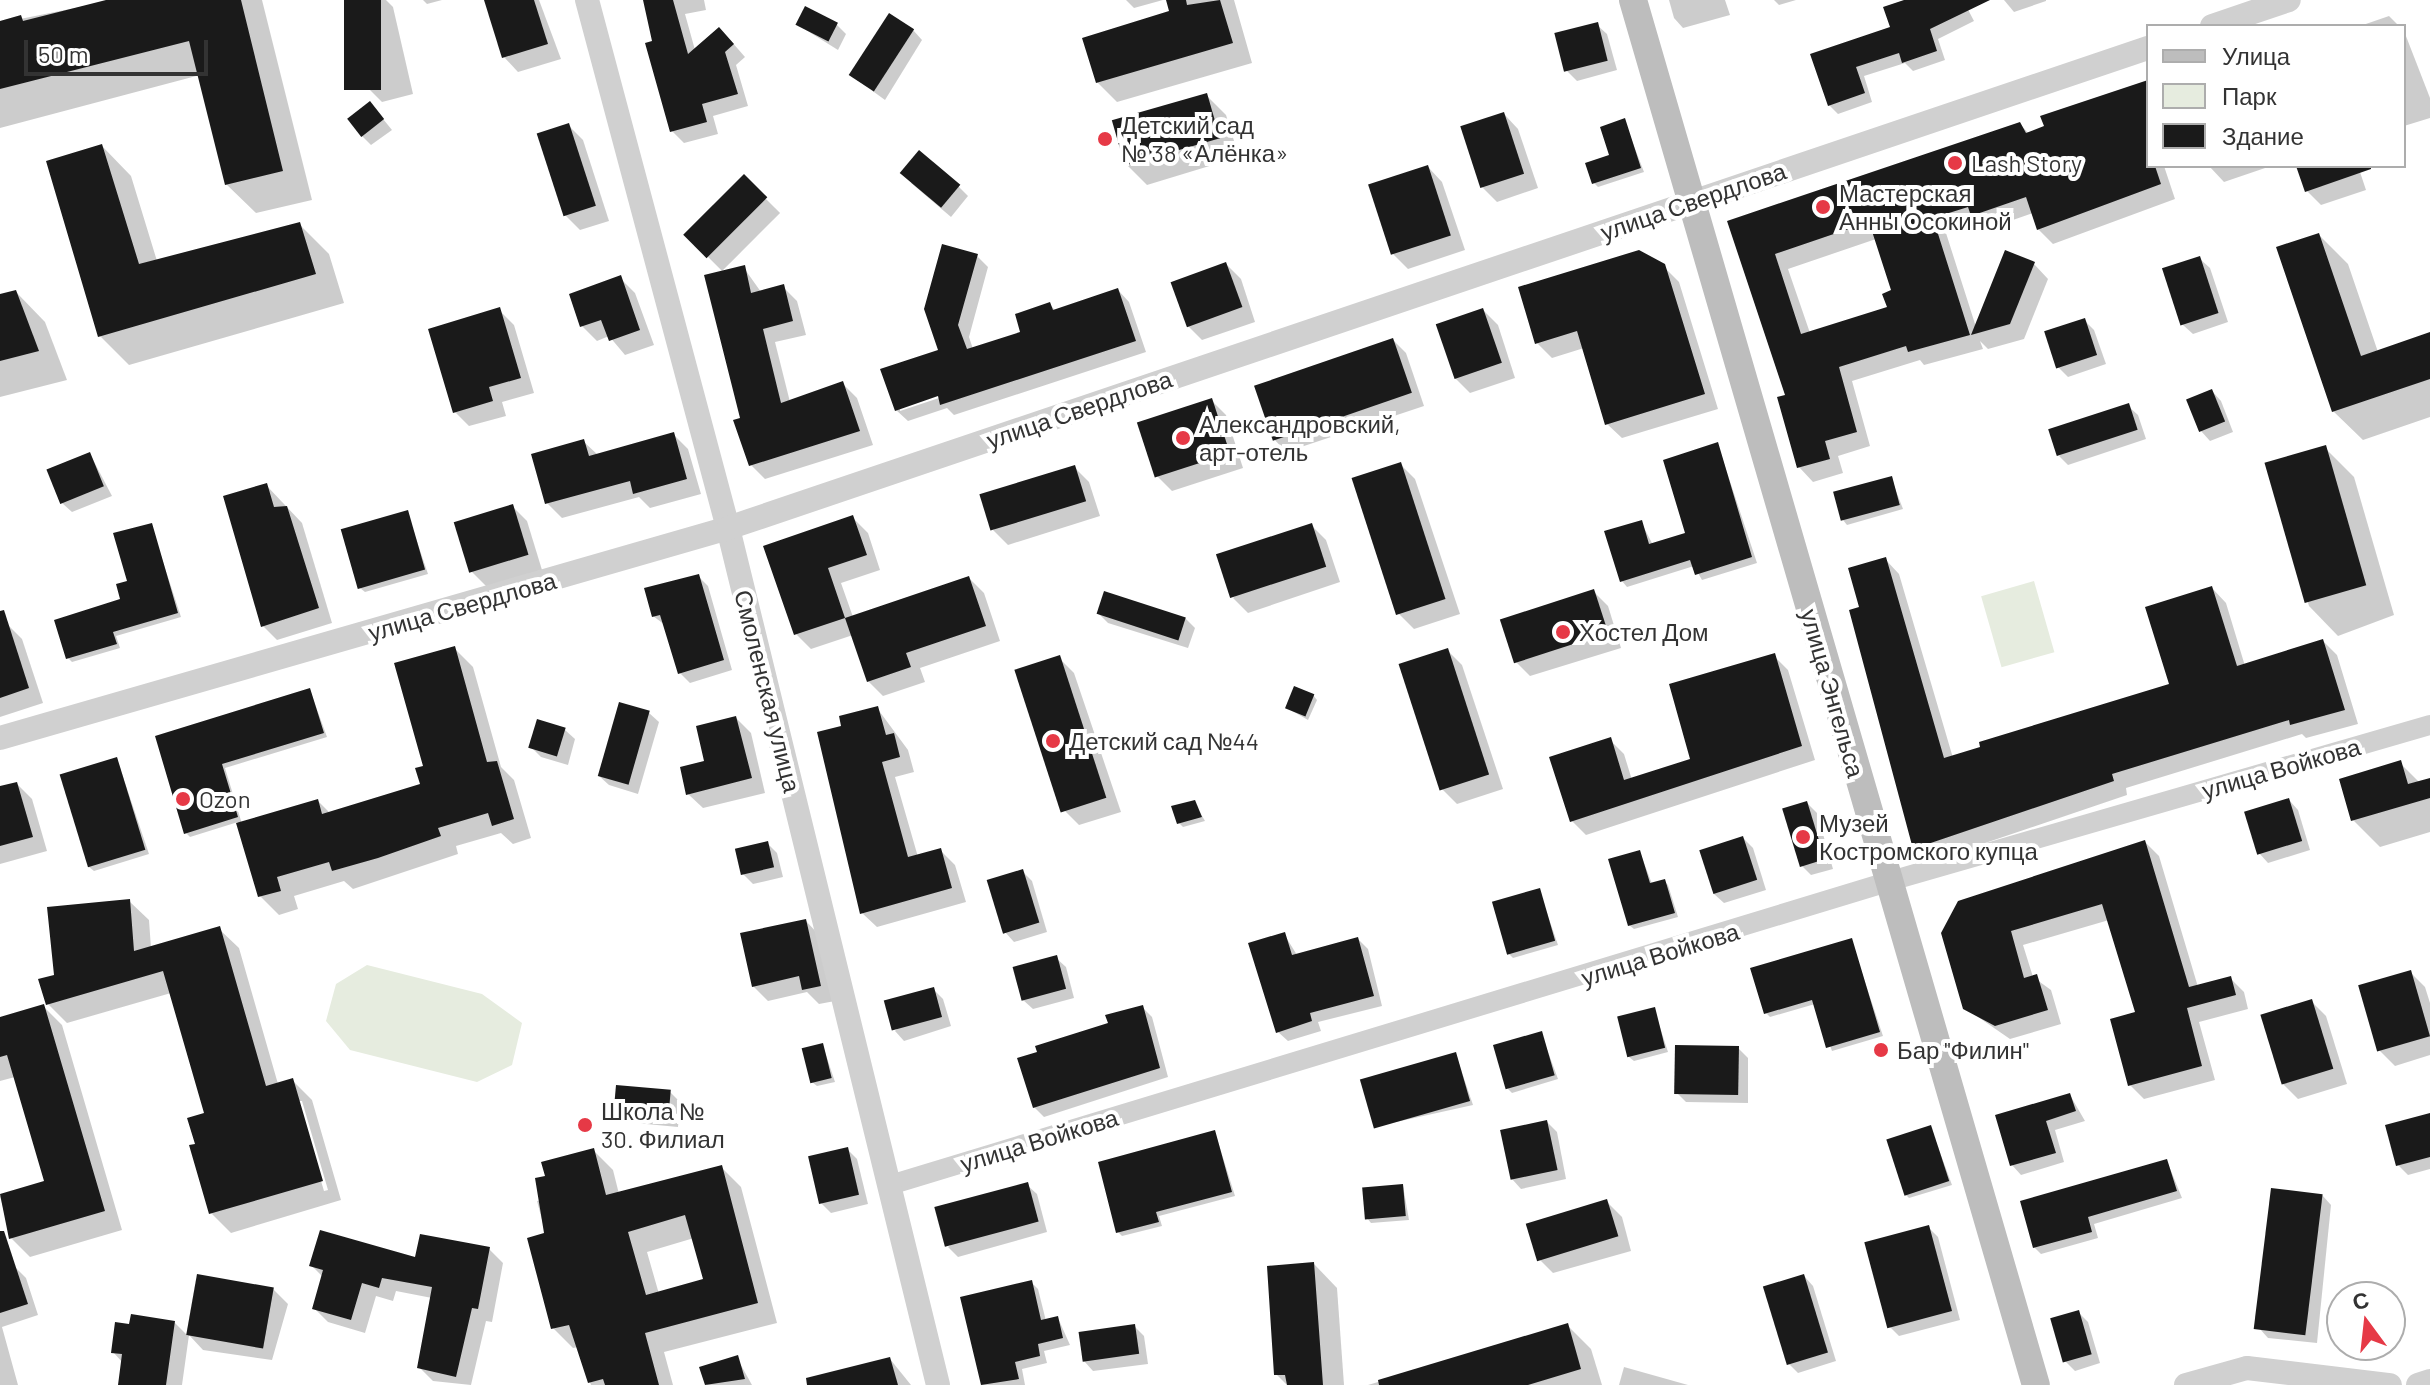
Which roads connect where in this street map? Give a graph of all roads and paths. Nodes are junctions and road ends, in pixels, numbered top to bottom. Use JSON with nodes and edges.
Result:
{"nodes":[{"id":1,"x":587,"y":0,"type":"edge"},
{"id":2,"x":1633,"y":0,"type":"edge"},
{"id":3,"x":2289,"y":0,"type":"edge"},
{"id":4,"x":2218,"y":24,"type":"edge"},
{"id":5,"x":2146,"y":49,"type":"edge"},
{"id":6,"x":1693,"y":201,"type":"junction"},
{"id":7,"x":728,"y":528,"type":"junction"},
{"id":8,"x":2430,"y":725,"type":"edge"},
{"id":9,"x":0,"y":738,"type":"edge"},
{"id":10,"x":1887,"y":882,"type":"junction"},
{"id":11,"x":890,"y":1185,"type":"junction"},
{"id":12,"x":2430,"y":1381,"type":"edge"},
{"id":13,"x":938,"y":1385,"type":"edge"},
{"id":14,"x":2036,"y":1385,"type":"edge"},
{"id":15,"x":2186,"y":1385,"type":"edge"},
{"id":16,"x":2390,"y":1385,"type":"edge"},
{"id":17,"x":2418,"y":1385,"type":"edge"}],
"edges":[{"from":1,"to":7,"type":"street","name":"Смоленская улица"},
{"from":2,"to":6,"type":"main road","name":"улица Энгельса"},
{"from":3,"to":4,"type":"street"},
{"from":5,"to":6,"type":"street","name":"улица Свердлова"},
{"from":6,"to":7,"type":"street","name":"улица Свердлова"},
{"from":6,"to":10,"type":"main road","name":"улица Энгельса"},
{"from":7,"to":9,"type":"street","name":"улица Свердлова"},
{"from":7,"to":11,"type":"street","name":"Смоленская улица"},
{"from":8,"to":10,"type":"street","name":"улица Войкова"},
{"from":10,"to":11,"type":"street","name":"улица Войкова"},
{"from":10,"to":14,"type":"main road","name":"улица Энгельса"},
{"from":11,"to":13,"type":"street","name":"Смоленская улица"},
{"from":12,"to":17,"type":"street"},
{"from":15,"to":16,"type":"street"}]}
